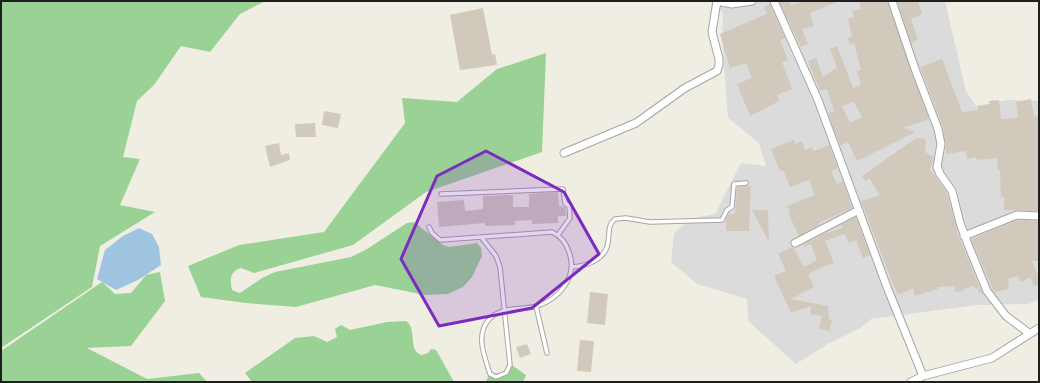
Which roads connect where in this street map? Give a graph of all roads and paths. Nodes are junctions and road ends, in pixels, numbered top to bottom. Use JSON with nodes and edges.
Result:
{"nodes":[{"id":1,"x":717,"y":1,"type":"edge"},
{"id":2,"x":752,"y":1,"type":"edge"},
{"id":3,"x":774,"y":1,"type":"edge"},
{"id":4,"x":892,"y":1,"type":"edge"},
{"id":5,"x":564,"y":153,"type":"dead end"},
{"id":6,"x":746,"y":183,"type":"dead end"},
{"id":7,"x":441,"y":194,"type":"dead end"},
{"id":8,"x":859,"y":210,"type":"junction"},
{"id":9,"x":1039,"y":216,"type":"edge"},
{"id":10,"x":429,"y":227,"type":"dead end"},
{"id":11,"x":558,"y":235,"type":"junction"},
{"id":12,"x":964,"y":236,"type":"junction"},
{"id":13,"x":481,"y":237,"type":"junction"},
{"id":14,"x":795,"y":243,"type":"dead end"},
{"id":15,"x":572,"y":267,"type":"junction"},
{"id":16,"x":536,"y":306,"type":"junction"},
{"id":17,"x":504,"y":309,"type":"junction"},
{"id":18,"x":1039,"y":328,"type":"edge"},
{"id":19,"x":1029,"y":333,"type":"junction"},
{"id":20,"x":547,"y":353,"type":"dead end"},
{"id":21,"x":923,"y":376,"type":"junction"},
{"id":22,"x":496,"y":377,"type":"junction"},
{"id":23,"x":497,"y":382,"type":"edge"},
{"id":24,"x":911,"y":382,"type":"edge"}],
"edges":[{"from":1,"to":2,"type":"street"},
{"from":1,"to":5,"type":"street"},
{"from":3,"to":8,"type":"street"},
{"from":4,"to":12,"type":"street"},
{"from":6,"to":15,"type":"lane"},
{"from":7,"to":11,"type":"lane"},
{"from":8,"to":14,"type":"street"},
{"from":8,"to":21,"type":"street"},
{"from":9,"to":12,"type":"street"},
{"from":10,"to":13,"type":"lane"},
{"from":11,"to":13,"type":"lane"},
{"from":11,"to":15,"type":"lane"},
{"from":12,"to":19,"type":"street"},
{"from":13,"to":17,"type":"lane"},
{"from":15,"to":16,"type":"lane"},
{"from":16,"to":17,"type":"lane"},
{"from":16,"to":20,"type":"lane"},
{"from":17,"to":22,"type":"lane"},
{"from":17,"to":22,"type":"lane"},
{"from":18,"to":19,"type":"street"},
{"from":19,"to":21,"type":"street"},
{"from":21,"to":24,"type":"street"},
{"from":22,"to":23,"type":"lane"}]}
